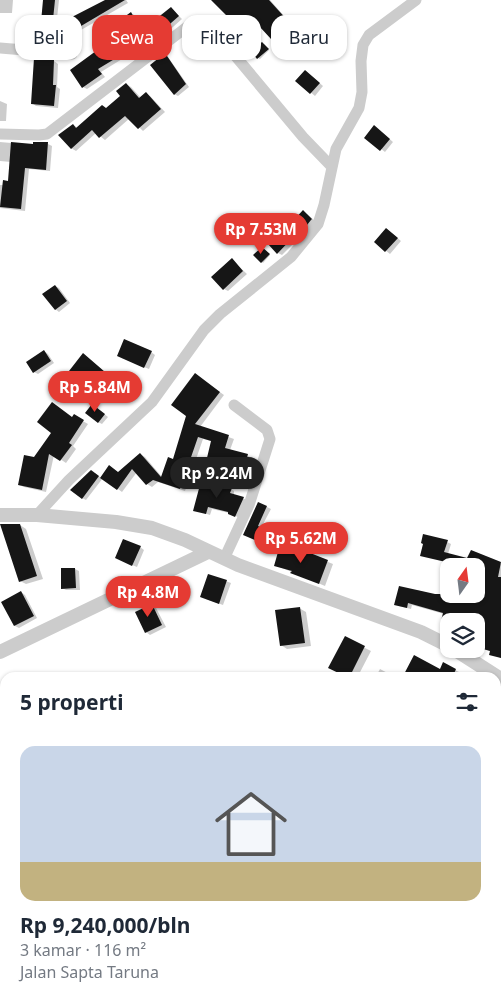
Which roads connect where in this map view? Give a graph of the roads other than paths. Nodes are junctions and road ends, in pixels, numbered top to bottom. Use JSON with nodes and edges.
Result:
{"nodes":[{"id":1,"x":416,"y":0,"type":"edge"},
{"id":2,"x":0,"y":48,"type":"edge"},
{"id":3,"x":15,"y":49,"type":"edge"},
{"id":4,"x":0,"y":134,"type":"edge"},
{"id":5,"x":331,"y":166,"type":"junction"},
{"id":6,"x":234,"y":404,"type":"dead end"},
{"id":7,"x":0,"y":515,"type":"edge"},
{"id":8,"x":37,"y":515,"type":"junction"},
{"id":9,"x":208,"y":552,"type":"junction"},
{"id":10,"x":224,"y":559,"type":"junction"},
{"id":11,"x":440,"y":642,"type":"edge"},
{"id":12,"x":0,"y":652,"type":"edge"},
{"id":13,"x":468,"y":658,"type":"edge"},
{"id":14,"x":490,"y":672,"type":"edge"}],
"edges":[{"from":1,"to":5,"type":"street"},
{"from":2,"to":3,"type":"street"},
{"from":4,"to":5,"type":"street"},
{"from":5,"to":8,"type":"street"},
{"from":6,"to":10,"type":"street"},
{"from":7,"to":8,"type":"street"},
{"from":8,"to":9,"type":"street"},
{"from":9,"to":10,"type":"street"},
{"from":9,"to":12,"type":"street"},
{"from":10,"to":11,"type":"street"},
{"from":13,"to":14,"type":"street"}]}
